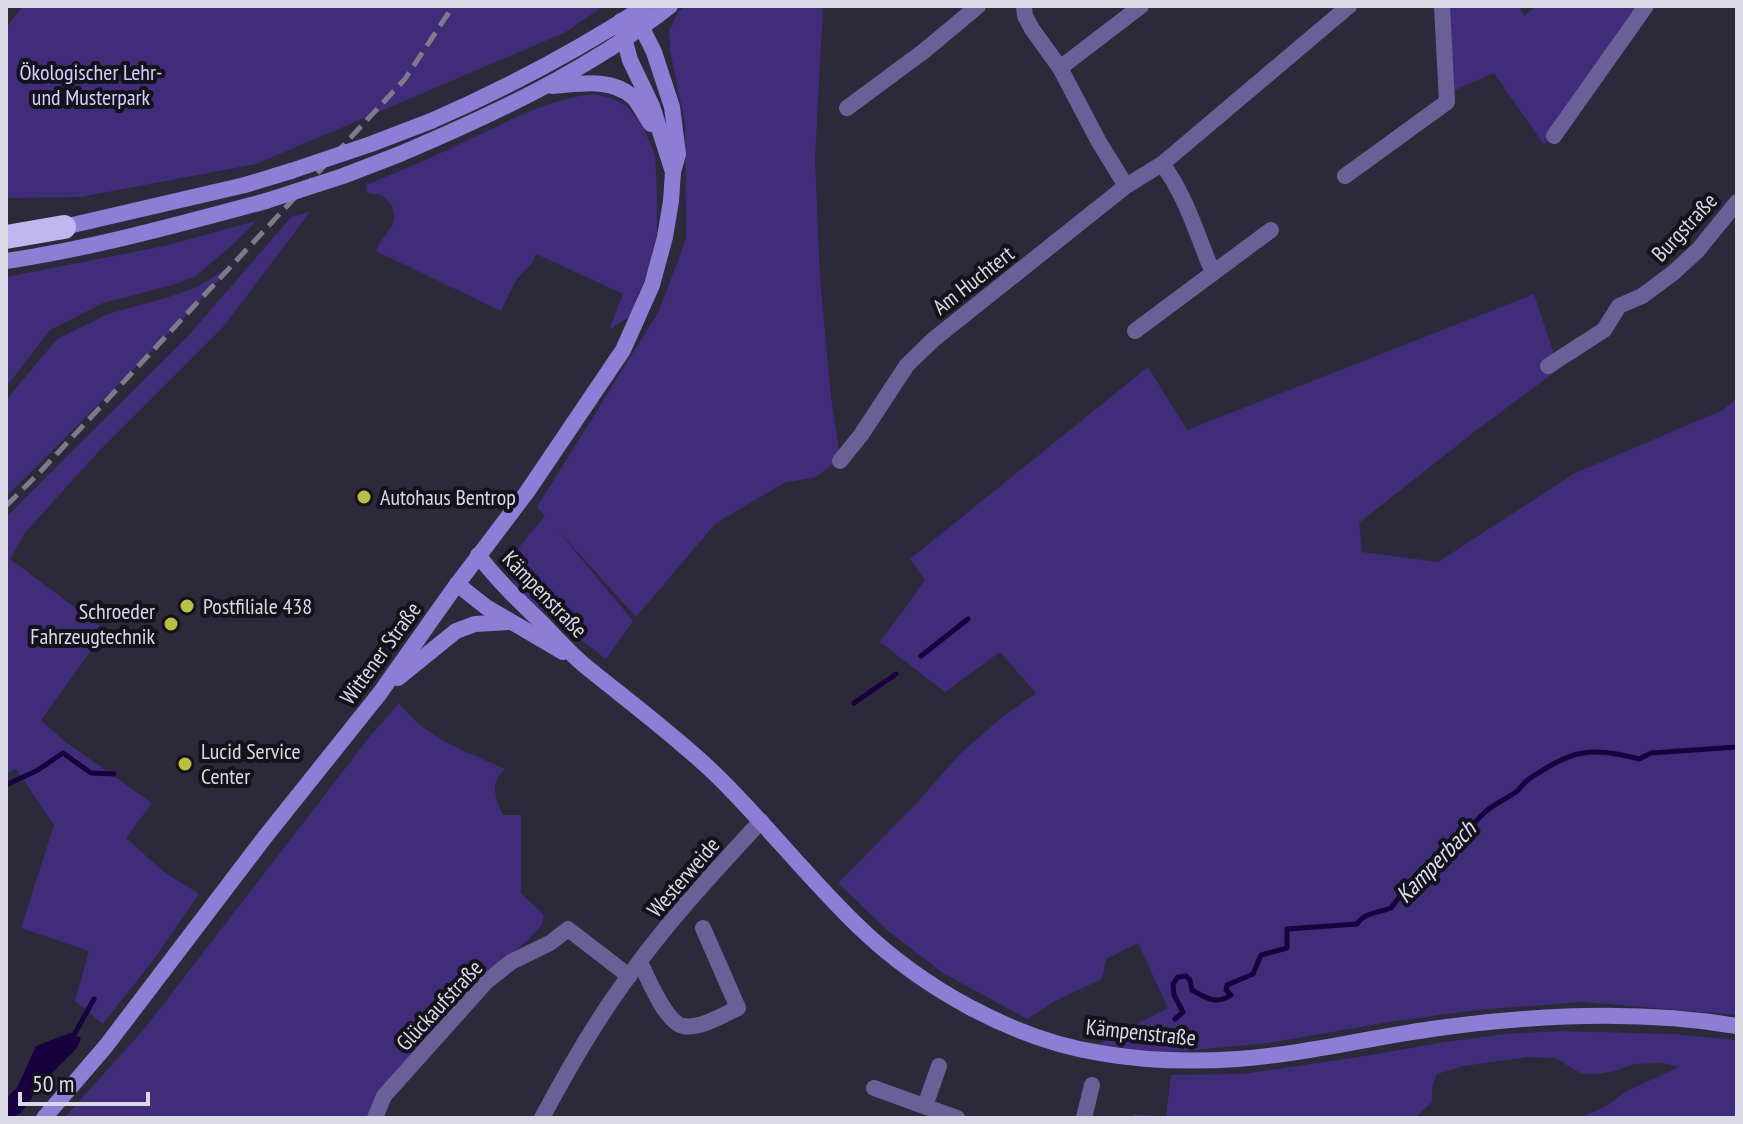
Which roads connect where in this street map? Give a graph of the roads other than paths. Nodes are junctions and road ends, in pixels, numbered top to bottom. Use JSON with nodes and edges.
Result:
{"nodes":[{"id":1,"x":646,"y":6,"type":"edge"},
{"id":2,"x":670,"y":6,"type":"edge"},
{"id":3,"x":978,"y":6,"type":"edge"},
{"id":4,"x":1024,"y":6,"type":"edge"},
{"id":5,"x":1141,"y":6,"type":"edge"},
{"id":6,"x":1442,"y":6,"type":"edge"},
{"id":7,"x":1646,"y":6,"type":"edge"},
{"id":8,"x":1348,"y":7,"type":"edge"},
{"id":9,"x":621,"y":21,"type":"junction"},
{"id":10,"x":642,"y":28,"type":"junction"},
{"id":11,"x":624,"y":39,"type":"junction"},
{"id":12,"x":1060,"y":68,"type":"junction"},
{"id":13,"x":546,"y":86,"type":"junction"},
{"id":14,"x":847,"y":108,"type":"dead end"},
{"id":15,"x":1554,"y":136,"type":"dead end"},
{"id":16,"x":664,"y":145,"type":"junction"},
{"id":17,"x":1162,"y":164,"type":"junction"},
{"id":18,"x":673,"y":172,"type":"junction"},
{"id":19,"x":1345,"y":176,"type":"dead end"},
{"id":20,"x":1126,"y":186,"type":"junction"},
{"id":21,"x":1737,"y":202,"type":"edge"},
{"id":22,"x":6,"y":222,"type":"edge"},
{"id":23,"x":64,"y":227,"type":"junction"},
{"id":24,"x":1271,"y":230,"type":"dead end"},
{"id":25,"x":6,"y":237,"type":"edge"},
{"id":26,"x":6,"y":261,"type":"edge"},
{"id":27,"x":1213,"y":273,"type":"junction"},
{"id":28,"x":1135,"y":331,"type":"dead end"},
{"id":29,"x":1548,"y":366,"type":"dead end"},
{"id":30,"x":840,"y":461,"type":"dead end"},
{"id":31,"x":478,"y":555,"type":"junction"},
{"id":32,"x":457,"y":584,"type":"junction"},
{"id":33,"x":510,"y":622,"type":"junction"},
{"id":34,"x":582,"y":663,"type":"junction"},
{"id":35,"x":380,"y":693,"type":"junction"},
{"id":36,"x":761,"y":821,"type":"junction"},
{"id":37,"x":703,"y":928,"type":"dead end"},
{"id":38,"x":634,"y":969,"type":"junction"},
{"id":39,"x":1737,"y":1026,"type":"edge"},
{"id":40,"x":939,"y":1066,"type":"dead end"},
{"id":41,"x":1092,"y":1085,"type":"dead end"},
{"id":42,"x":874,"y":1088,"type":"dead end"},
{"id":43,"x":925,"y":1106,"type":"junction"},
{"id":44,"x":44,"y":1118,"type":"edge"},
{"id":45,"x":375,"y":1118,"type":"edge"},
{"id":46,"x":542,"y":1118,"type":"edge"},
{"id":47,"x":957,"y":1118,"type":"edge"},
{"id":48,"x":1084,"y":1118,"type":"edge"}],
"edges":[{"from":1,"to":9,"type":"main road"},
{"from":2,"to":10,"type":"main road"},
{"from":3,"to":14,"type":"street"},
{"from":4,"to":12,"type":"street"},
{"from":5,"to":12,"type":"street"},
{"from":6,"to":19,"type":"street"},
{"from":7,"to":15,"type":"street"},
{"from":8,"to":17,"type":"street","name":"Am Huchtert"},
{"from":9,"to":10,"type":"main road"},
{"from":9,"to":11,"type":"main road","name":"Wittener Straße"},
{"from":9,"to":23,"type":"main road","bridge":true},
{"from":10,"to":11,"type":"main road"},
{"from":10,"to":18,"type":"main road","name":"Wittener Straße"},
{"from":11,"to":13,"type":"main road"},
{"from":11,"to":16,"type":"main road","name":"Wittener Straße"},
{"from":12,"to":20,"type":"street"},
{"from":13,"to":16,"type":"main road"},
{"from":13,"to":26,"type":"main road","bridge":true},
{"from":16,"to":18,"type":"main road","name":"Wittener Straße"},
{"from":17,"to":20,"type":"street","name":"Am Huchtert"},
{"from":17,"to":27,"type":"street"},
{"from":18,"to":31,"type":"main road","name":"Wittener Straße"},
{"from":20,"to":30,"type":"street","name":"Am Huchtert"},
{"from":21,"to":29,"type":"street","name":"Burgstraße"},
{"from":22,"to":23,"type":"highway"},
{"from":23,"to":25,"type":"highway"},
{"from":24,"to":27,"type":"street"},
{"from":27,"to":28,"type":"street"},
{"from":31,"to":32,"type":"main road","name":"Wittener Straße"},
{"from":31,"to":34,"type":"main road","name":"Kämpenstraße"},
{"from":32,"to":33,"type":"main road","name":"Kämpenstraße"},
{"from":32,"to":35,"type":"main road","name":"Wittener Straße"},
{"from":33,"to":34,"type":"main road","name":"Kämpenstraße"},
{"from":33,"to":35,"type":"main road"},
{"from":34,"to":36,"type":"main road","name":"Kämpenstraße"},
{"from":35,"to":44,"type":"main road","name":"Wittener Straße"},
{"from":36,"to":38,"type":"street","name":"Westerweide"},
{"from":36,"to":39,"type":"main road","name":"Kämpenstraße"},
{"from":37,"to":38,"type":"street"},
{"from":38,"to":45,"type":"street","name":"Glückaufstraße"},
{"from":38,"to":46,"type":"street","name":"Westerweide"},
{"from":40,"to":43,"type":"street"},
{"from":41,"to":48,"type":"street"},
{"from":42,"to":43,"type":"street"},
{"from":43,"to":47,"type":"street"}]}
